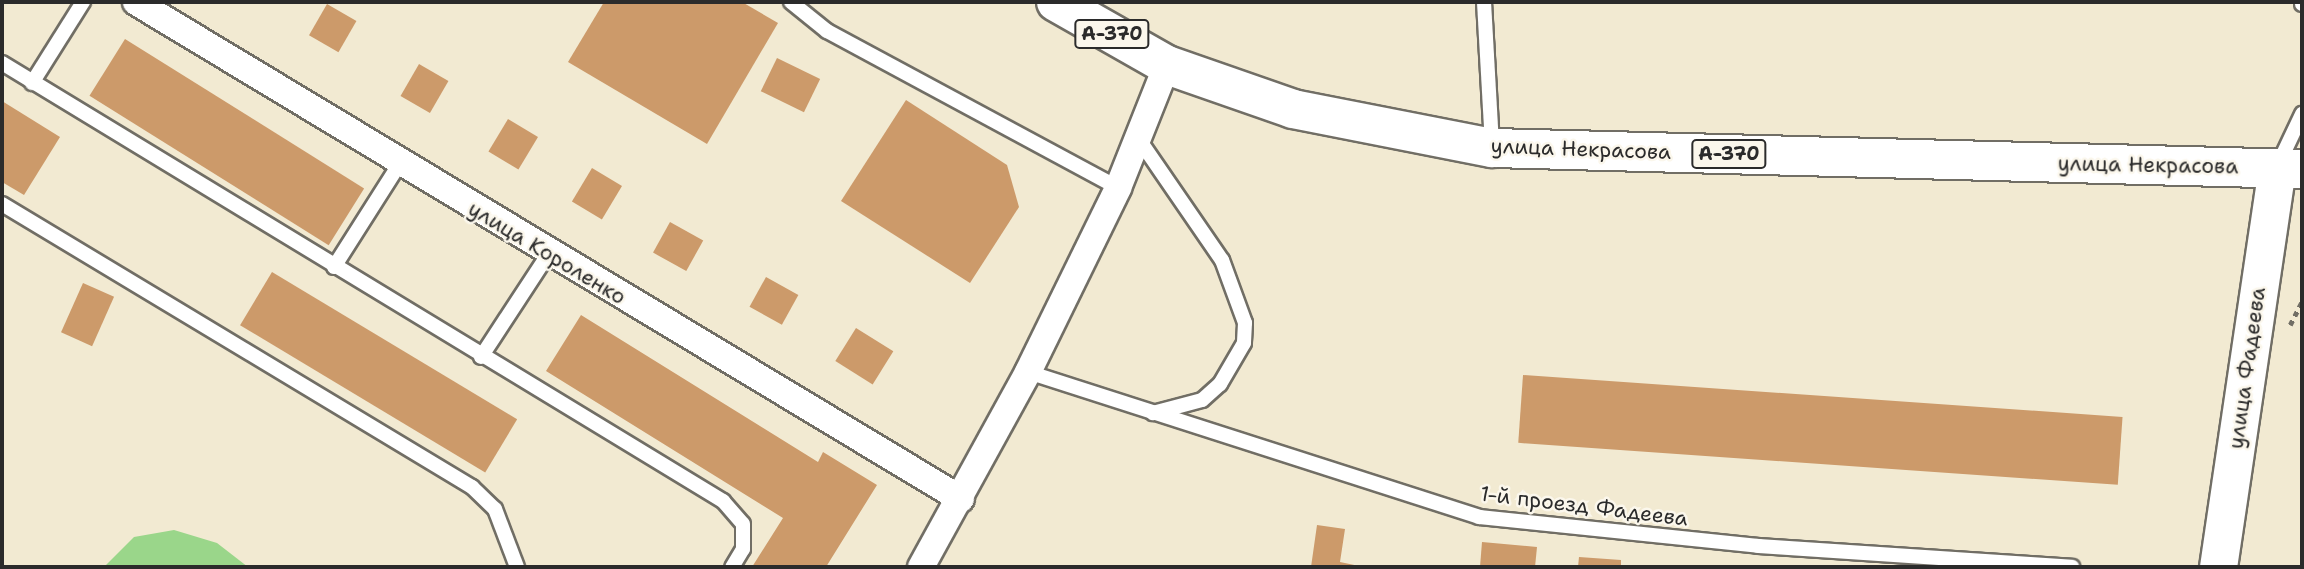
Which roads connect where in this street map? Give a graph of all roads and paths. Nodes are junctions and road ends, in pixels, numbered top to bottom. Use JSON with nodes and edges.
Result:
{"nodes":[{"id":1,"x":83,"y":2,"type":"edge"},
{"id":2,"x":136,"y":2,"type":"edge"},
{"id":3,"x":791,"y":2,"type":"edge"},
{"id":4,"x":1056,"y":2,"type":"edge"},
{"id":5,"x":1484,"y":2,"type":"edge"},
{"id":6,"x":2,"y":63,"type":"edge"},
{"id":7,"x":1167,"y":65,"type":"junction"},
{"id":8,"x":32,"y":83,"type":"junction"},
{"id":9,"x":2302,"y":114,"type":"edge"},
{"id":10,"x":1138,"y":138,"type":"junction"},
{"id":11,"x":1492,"y":148,"type":"junction"},
{"id":12,"x":400,"y":163,"type":"junction"},
{"id":13,"x":2290,"y":168,"type":"edge"},
{"id":14,"x":1118,"y":188,"type":"junction"},
{"id":15,"x":2,"y":204,"type":"edge"},
{"id":16,"x":549,"y":253,"type":"junction"},
{"id":17,"x":334,"y":267,"type":"junction"},
{"id":18,"x":481,"y":357,"type":"junction"},
{"id":19,"x":1028,"y":372,"type":"junction"},
{"id":20,"x":1148,"y":414,"type":"junction"},
{"id":21,"x":961,"y":499,"type":"junction"},
{"id":22,"x":517,"y":567,"type":"edge"},
{"id":23,"x":732,"y":567,"type":"edge"},
{"id":24,"x":921,"y":567,"type":"edge"},
{"id":25,"x":2072,"y":567,"type":"edge"},
{"id":26,"x":2218,"y":567,"type":"edge"}],
"edges":[{"from":1,"to":8,"type":"lane"},
{"from":2,"to":12,"type":"street","name":"улица Короленко"},
{"from":3,"to":14,"type":"lane"},
{"from":4,"to":7,"type":"highway","name":"улица Некрасова","number":"А-370"},
{"from":5,"to":11,"type":"lane"},
{"from":6,"to":8,"type":"lane"},
{"from":7,"to":10,"type":"street"},
{"from":7,"to":11,"type":"highway","name":"улица Некрасова","number":"А-370"},
{"from":8,"to":17,"type":"lane"},
{"from":9,"to":13,"type":"lane"},
{"from":10,"to":14,"type":"street"},
{"from":10,"to":20,"type":"lane"},
{"from":11,"to":13,"type":"highway","name":"улица Некрасова","number":"А-370"},
{"from":12,"to":16,"type":"street","name":"улица Короленко"},
{"from":12,"to":17,"type":"lane"},
{"from":13,"to":26,"type":"main road","name":"улица Фадеева"},
{"from":14,"to":19,"type":"street"},
{"from":15,"to":22,"type":"lane"},
{"from":16,"to":18,"type":"lane"},
{"from":16,"to":21,"type":"street","name":"улица Короленко"},
{"from":17,"to":18,"type":"lane"},
{"from":18,"to":23,"type":"lane"},
{"from":19,"to":20,"type":"lane","name":"1-й проезд Фадеева"},
{"from":19,"to":21,"type":"street"},
{"from":20,"to":25,"type":"lane","name":"1-й проезд Фадеева"},
{"from":21,"to":24,"type":"street"}]}
